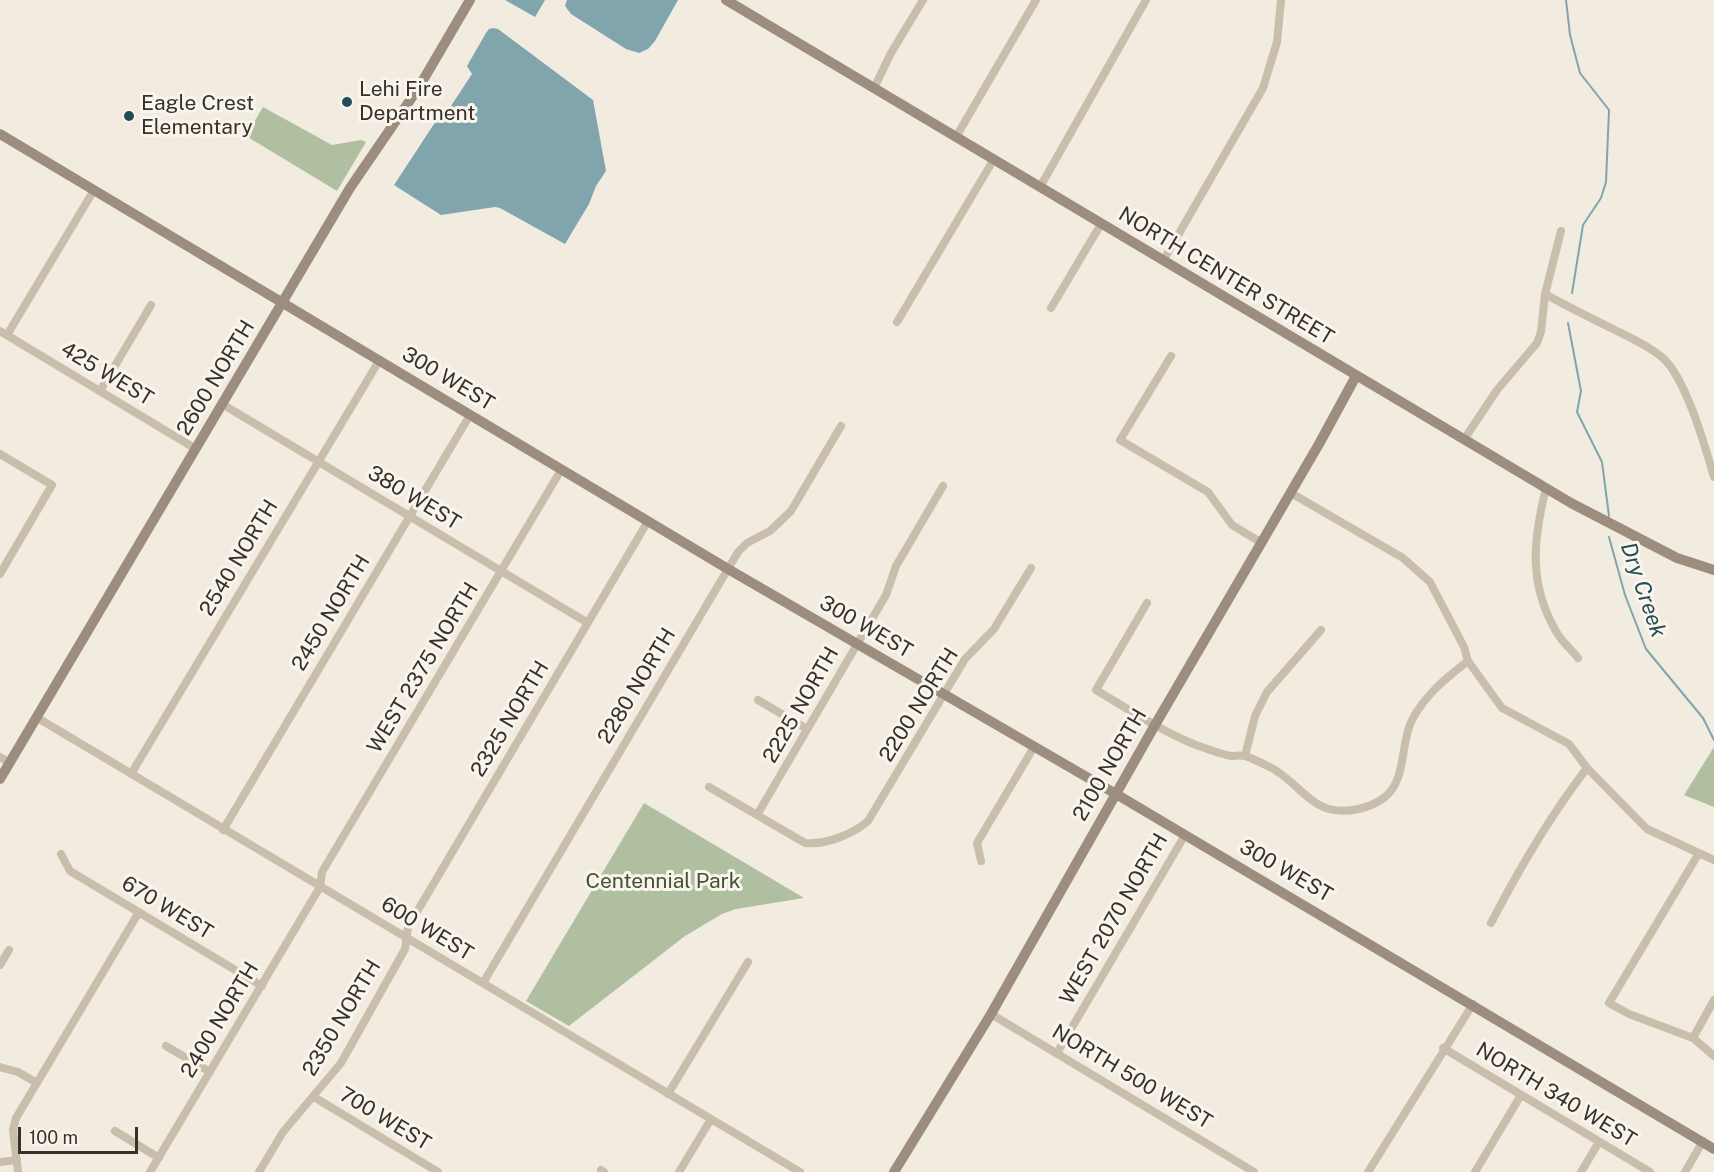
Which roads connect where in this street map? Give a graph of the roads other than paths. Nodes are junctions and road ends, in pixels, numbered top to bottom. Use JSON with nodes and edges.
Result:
{"nodes":[{"id":1,"x":470,"y":0,"type":"edge"},
{"id":2,"x":726,"y":0,"type":"edge"},
{"id":3,"x":923,"y":0,"type":"edge"},
{"id":4,"x":1036,"y":0,"type":"edge"},
{"id":5,"x":1146,"y":0,"type":"edge"},
{"id":6,"x":1281,"y":0,"type":"edge"},
{"id":7,"x":873,"y":88,"type":"junction"},
{"id":8,"x":0,"y":134,"type":"edge"},
{"id":9,"x":956,"y":137,"type":"junction"},
{"id":10,"x":994,"y":159,"type":"junction"},
{"id":11,"x":1040,"y":187,"type":"junction"},
{"id":12,"x":94,"y":190,"type":"junction"},
{"id":13,"x":1101,"y":224,"type":"junction"},
{"id":14,"x":1561,"y":231,"type":"dead end"},
{"id":15,"x":1163,"y":261,"type":"junction"},
{"id":16,"x":1545,"y":294,"type":"junction"},
{"id":17,"x":282,"y":304,"type":"junction"},
{"id":18,"x":151,"y":306,"type":"dead end"},
{"id":19,"x":1051,"y":309,"type":"dead end"},
{"id":20,"x":897,"y":322,"type":"dead end"},
{"id":21,"x":3,"y":333,"type":"edge"},
{"id":22,"x":1171,"y":356,"type":"dead end"},
{"id":23,"x":379,"y":361,"type":"junction"},
{"id":24,"x":1356,"y":376,"type":"junction"},
{"id":25,"x":100,"y":391,"type":"junction"},
{"id":26,"x":222,"y":404,"type":"junction"},
{"id":27,"x":470,"y":415,"type":"junction"},
{"id":28,"x":841,"y":426,"type":"dead end"},
{"id":29,"x":1465,"y":438,"type":"junction"},
{"id":30,"x":196,"y":449,"type":"junction"},
{"id":31,"x":0,"y":454,"type":"edge"},
{"id":32,"x":318,"y":462,"type":"junction"},
{"id":33,"x":561,"y":470,"type":"junction"},
{"id":34,"x":1714,"y":477,"type":"edge"},
{"id":35,"x":943,"y":486,"type":"dead end"},
{"id":36,"x":1546,"y":488,"type":"junction"},
{"id":37,"x":1291,"y":493,"type":"junction"},
{"id":38,"x":410,"y":516,"type":"junction"},
{"id":39,"x":648,"y":521,"type":"junction"},
{"id":40,"x":1262,"y":543,"type":"junction"},
{"id":41,"x":1031,"y":568,"type":"dead end"},
{"id":42,"x":728,"y":569,"type":"junction"},
{"id":43,"x":1714,"y":570,"type":"edge"},
{"id":44,"x":501,"y":571,"type":"junction"},
{"id":45,"x":0,"y":574,"type":"edge"},
{"id":46,"x":1147,"y":603,"type":"dead end"},
{"id":47,"x":588,"y":623,"type":"junction"},
{"id":48,"x":1321,"y":630,"type":"dead end"},
{"id":49,"x":857,"y":644,"type":"junction"},
{"id":50,"x":1578,"y":658,"type":"dead end"},
{"id":51,"x":1468,"y":661,"type":"junction"},
{"id":52,"x":944,"y":694,"type":"junction"},
{"id":53,"x":758,"y":700,"type":"dead end"},
{"id":54,"x":36,"y":717,"type":"junction"},
{"id":55,"x":1155,"y":725,"type":"junction"},
{"id":56,"x":807,"y":729,"type":"junction"},
{"id":57,"x":1034,"y":747,"type":"junction"},
{"id":58,"x":1245,"y":756,"type":"junction"},
{"id":59,"x":5,"y":759,"type":"edge"},
{"id":60,"x":1587,"y":768,"type":"junction"},
{"id":61,"x":131,"y":774,"type":"junction"},
{"id":62,"x":0,"y":778,"type":"edge"},
{"id":63,"x":709,"y":787,"type":"dead end"},
{"id":64,"x":1116,"y":794,"type":"junction"},
{"id":65,"x":757,"y":815,"type":"junction"},
{"id":66,"x":223,"y":830,"type":"junction"},
{"id":67,"x":1185,"y":835,"type":"junction"},
{"id":68,"x":1699,"y":853,"type":"junction"},
{"id":69,"x":61,"y":854,"type":"dead end"},
{"id":70,"x":1714,"y":860,"type":"edge"},
{"id":71,"x":981,"y":861,"type":"dead end"},
{"id":72,"x":320,"y":887,"type":"junction"},
{"id":73,"x":138,"y":912,"type":"junction"},
{"id":74,"x":1491,"y":923,"type":"dead end"},
{"id":75,"x":406,"y":938,"type":"junction"},
{"id":76,"x":9,"y":950,"type":"dead end"},
{"id":77,"x":748,"y":962,"type":"dead end"},
{"id":78,"x":0,"y":965,"type":"edge"},
{"id":79,"x":483,"y":983,"type":"junction"},
{"id":80,"x":262,"y":986,"type":"junction"},
{"id":81,"x":1714,"y":1000,"type":"edge"},
{"id":82,"x":1473,"y":1004,"type":"junction"},
{"id":83,"x":991,"y":1014,"type":"junction"},
{"id":84,"x":1693,"y":1038,"type":"junction"},
{"id":85,"x":166,"y":1046,"type":"dead end"},
{"id":86,"x":1443,"y":1048,"type":"junction"},
{"id":87,"x":1057,"y":1053,"type":"junction"},
{"id":88,"x":1714,"y":1056,"type":"edge"},
{"id":89,"x":0,"y":1067,"type":"edge"},
{"id":90,"x":210,"y":1072,"type":"junction"},
{"id":91,"x":37,"y":1083,"type":"junction"},
{"id":92,"x":668,"y":1094,"type":"junction"},
{"id":93,"x":1521,"y":1095,"type":"junction"},
{"id":94,"x":314,"y":1097,"type":"junction"},
{"id":95,"x":711,"y":1119,"type":"junction"},
{"id":96,"x":115,"y":1131,"type":"dead end"},
{"id":97,"x":1702,"y":1141,"type":"junction"},
{"id":98,"x":1599,"y":1142,"type":"junction"},
{"id":99,"x":1714,"y":1149,"type":"edge"},
{"id":100,"x":159,"y":1158,"type":"junction"},
{"id":101,"x":16,"y":1160,"type":"junction"},
{"id":102,"x":0,"y":1162,"type":"edge"},
{"id":103,"x":18,"y":1172,"type":"edge"},
{"id":104,"x":150,"y":1172,"type":"edge"},
{"id":105,"x":259,"y":1172,"type":"edge"},
{"id":106,"x":438,"y":1172,"type":"edge"},
{"id":107,"x":679,"y":1172,"type":"edge"},
{"id":108,"x":800,"y":1172,"type":"edge"},
{"id":109,"x":894,"y":1172,"type":"edge"},
{"id":110,"x":1254,"y":1172,"type":"edge"},
{"id":111,"x":1368,"y":1172,"type":"edge"},
{"id":112,"x":1475,"y":1172,"type":"edge"},
{"id":113,"x":1581,"y":1172,"type":"edge"},
{"id":114,"x":1650,"y":1172,"type":"edge"},
{"id":115,"x":1685,"y":1172,"type":"edge"}],
"edges":[{"from":1,"to":17,"type":"street","name":"2600 NORTH"},
{"from":2,"to":7,"type":"street","name":"NORTH CENTER STREET"},
{"from":3,"to":7,"type":"street"},
{"from":4,"to":9,"type":"street"},
{"from":5,"to":11,"type":"street"},
{"from":6,"to":15,"type":"street"},
{"from":7,"to":9,"type":"street","name":"NORTH CENTER STREET"},
{"from":8,"to":12,"type":"street","name":"300 WEST"},
{"from":9,"to":10,"type":"street","name":"NORTH CENTER STREET"},
{"from":10,"to":11,"type":"street","name":"NORTH CENTER STREET"},
{"from":10,"to":20,"type":"street"},
{"from":11,"to":13,"type":"street","name":"NORTH CENTER STREET"},
{"from":12,"to":17,"type":"street","name":"300 WEST"},
{"from":12,"to":21,"type":"street"},
{"from":13,"to":15,"type":"street","name":"NORTH CENTER STREET"},
{"from":13,"to":19,"type":"street"},
{"from":14,"to":16,"type":"street"},
{"from":15,"to":24,"type":"street","name":"NORTH CENTER STREET"},
{"from":16,"to":29,"type":"street"},
{"from":16,"to":34,"type":"street"},
{"from":17,"to":23,"type":"street","name":"300 WEST"},
{"from":17,"to":26,"type":"street","name":"2600 NORTH"},
{"from":18,"to":25,"type":"street"},
{"from":21,"to":25,"type":"street","name":"425 WEST"},
{"from":22,"to":40,"type":"street"},
{"from":23,"to":27,"type":"street","name":"300 WEST"},
{"from":23,"to":32,"type":"street","name":"2540 NORTH"},
{"from":24,"to":29,"type":"street","name":"NORTH CENTER STREET"},
{"from":24,"to":37,"type":"street","name":"2100 NORTH"},
{"from":25,"to":30,"type":"street","name":"425 WEST"},
{"from":26,"to":30,"type":"street","name":"2600 NORTH"},
{"from":26,"to":32,"type":"street","name":"380 WEST"},
{"from":27,"to":33,"type":"street","name":"300 WEST"},
{"from":27,"to":38,"type":"street","name":"2450 NORTH"},
{"from":28,"to":42,"type":"street","name":"2280 NORTH"},
{"from":29,"to":36,"type":"street","name":"NORTH CENTER STREET"},
{"from":30,"to":54,"type":"street","name":"2600 NORTH"},
{"from":31,"to":45,"type":"street"},
{"from":32,"to":38,"type":"street","name":"380 WEST"},
{"from":32,"to":61,"type":"street","name":"2540 NORTH"},
{"from":33,"to":39,"type":"street","name":"300 WEST"},
{"from":33,"to":44,"type":"street","name":"WEST 2375 NORTH"},
{"from":35,"to":49,"type":"street","name":"2225 NORTH"},
{"from":36,"to":43,"type":"street","name":"NORTH CENTER STREET"},
{"from":36,"to":50,"type":"street"},
{"from":37,"to":40,"type":"street","name":"2100 NORTH"},
{"from":37,"to":51,"type":"street"},
{"from":38,"to":44,"type":"street","name":"380 WEST"},
{"from":38,"to":66,"type":"street","name":"2450 NORTH"},
{"from":39,"to":42,"type":"street","name":"300 WEST"},
{"from":39,"to":47,"type":"street","name":"2325 NORTH"},
{"from":40,"to":55,"type":"street","name":"2100 NORTH"},
{"from":41,"to":52,"type":"street","name":"2200 NORTH"},
{"from":42,"to":49,"type":"street","name":"300 WEST"},
{"from":42,"to":79,"type":"street","name":"2280 NORTH"},
{"from":44,"to":47,"type":"street","name":"380 WEST"},
{"from":44,"to":72,"type":"street","name":"WEST 2375 NORTH"},
{"from":46,"to":55,"type":"street"},
{"from":47,"to":75,"type":"street","name":"2325 NORTH"},
{"from":48,"to":58,"type":"street"},
{"from":49,"to":52,"type":"street","name":"300 WEST"},
{"from":49,"to":56,"type":"street","name":"2225 NORTH"},
{"from":51,"to":58,"type":"street"},
{"from":51,"to":60,"type":"street"},
{"from":52,"to":57,"type":"street","name":"300 WEST"},
{"from":52,"to":65,"type":"street","name":"2200 NORTH"},
{"from":53,"to":56,"type":"street"},
{"from":54,"to":59,"type":"street","name":"2600 NORTH"},
{"from":54,"to":61,"type":"street","name":"600 WEST"},
{"from":55,"to":58,"type":"street"},
{"from":55,"to":64,"type":"street","name":"2100 NORTH"},
{"from":56,"to":65,"type":"street","name":"2225 NORTH"},
{"from":57,"to":64,"type":"street","name":"300 WEST"},
{"from":57,"to":71,"type":"street"},
{"from":59,"to":62,"type":"street","name":"2600 NORTH"},
{"from":60,"to":68,"type":"street"},
{"from":60,"to":74,"type":"street"},
{"from":61,"to":66,"type":"street","name":"600 WEST"},
{"from":63,"to":65,"type":"street"},
{"from":64,"to":67,"type":"street","name":"300 WEST"},
{"from":64,"to":83,"type":"street","name":"2100 NORTH"},
{"from":66,"to":72,"type":"street","name":"600 WEST"},
{"from":67,"to":82,"type":"street","name":"300 WEST"},
{"from":67,"to":87,"type":"street","name":"WEST 2070 NORTH"},
{"from":68,"to":70,"type":"street"},
{"from":68,"to":84,"type":"street"},
{"from":69,"to":73,"type":"street","name":"670 WEST"},
{"from":72,"to":75,"type":"street","name":"600 WEST"},
{"from":72,"to":80,"type":"street","name":"2400 NORTH"},
{"from":73,"to":80,"type":"street","name":"670 WEST"},
{"from":73,"to":91,"type":"street"},
{"from":75,"to":79,"type":"street","name":"600 WEST"},
{"from":75,"to":94,"type":"street","name":"2350 NORTH"},
{"from":76,"to":78,"type":"street"},
{"from":77,"to":92,"type":"street"},
{"from":79,"to":92,"type":"street","name":"600 WEST"},
{"from":80,"to":90,"type":"street","name":"2400 NORTH"},
{"from":81,"to":84,"type":"street"},
{"from":82,"to":86,"type":"street"},
{"from":82,"to":97,"type":"street","name":"300 WEST"},
{"from":83,"to":87,"type":"street","name":"NORTH 500 WEST"},
{"from":83,"to":109,"type":"street","name":"2100 NORTH"},
{"from":84,"to":88,"type":"street"},
{"from":85,"to":90,"type":"street"},
{"from":86,"to":93,"type":"street","name":"NORTH 340 WEST"},
{"from":86,"to":111,"type":"street"},
{"from":87,"to":110,"type":"street","name":"NORTH 500 WEST"},
{"from":89,"to":91,"type":"street"},
{"from":90,"to":100,"type":"street","name":"2400 NORTH"},
{"from":91,"to":101,"type":"street"},
{"from":92,"to":95,"type":"street","name":"600 WEST"},
{"from":93,"to":98,"type":"street","name":"NORTH 340 WEST"},
{"from":93,"to":112,"type":"street"},
{"from":94,"to":105,"type":"street","name":"2350 NORTH"},
{"from":94,"to":106,"type":"street","name":"700 WEST"},
{"from":95,"to":107,"type":"street"},
{"from":95,"to":108,"type":"street","name":"600 WEST"},
{"from":96,"to":100,"type":"street"},
{"from":97,"to":99,"type":"street","name":"300 WEST"},
{"from":97,"to":115,"type":"street"},
{"from":98,"to":113,"type":"street"},
{"from":98,"to":114,"type":"street","name":"NORTH 340 WEST"},
{"from":100,"to":104,"type":"street","name":"2400 NORTH"},
{"from":101,"to":102,"type":"street"},
{"from":101,"to":103,"type":"street"}]}
